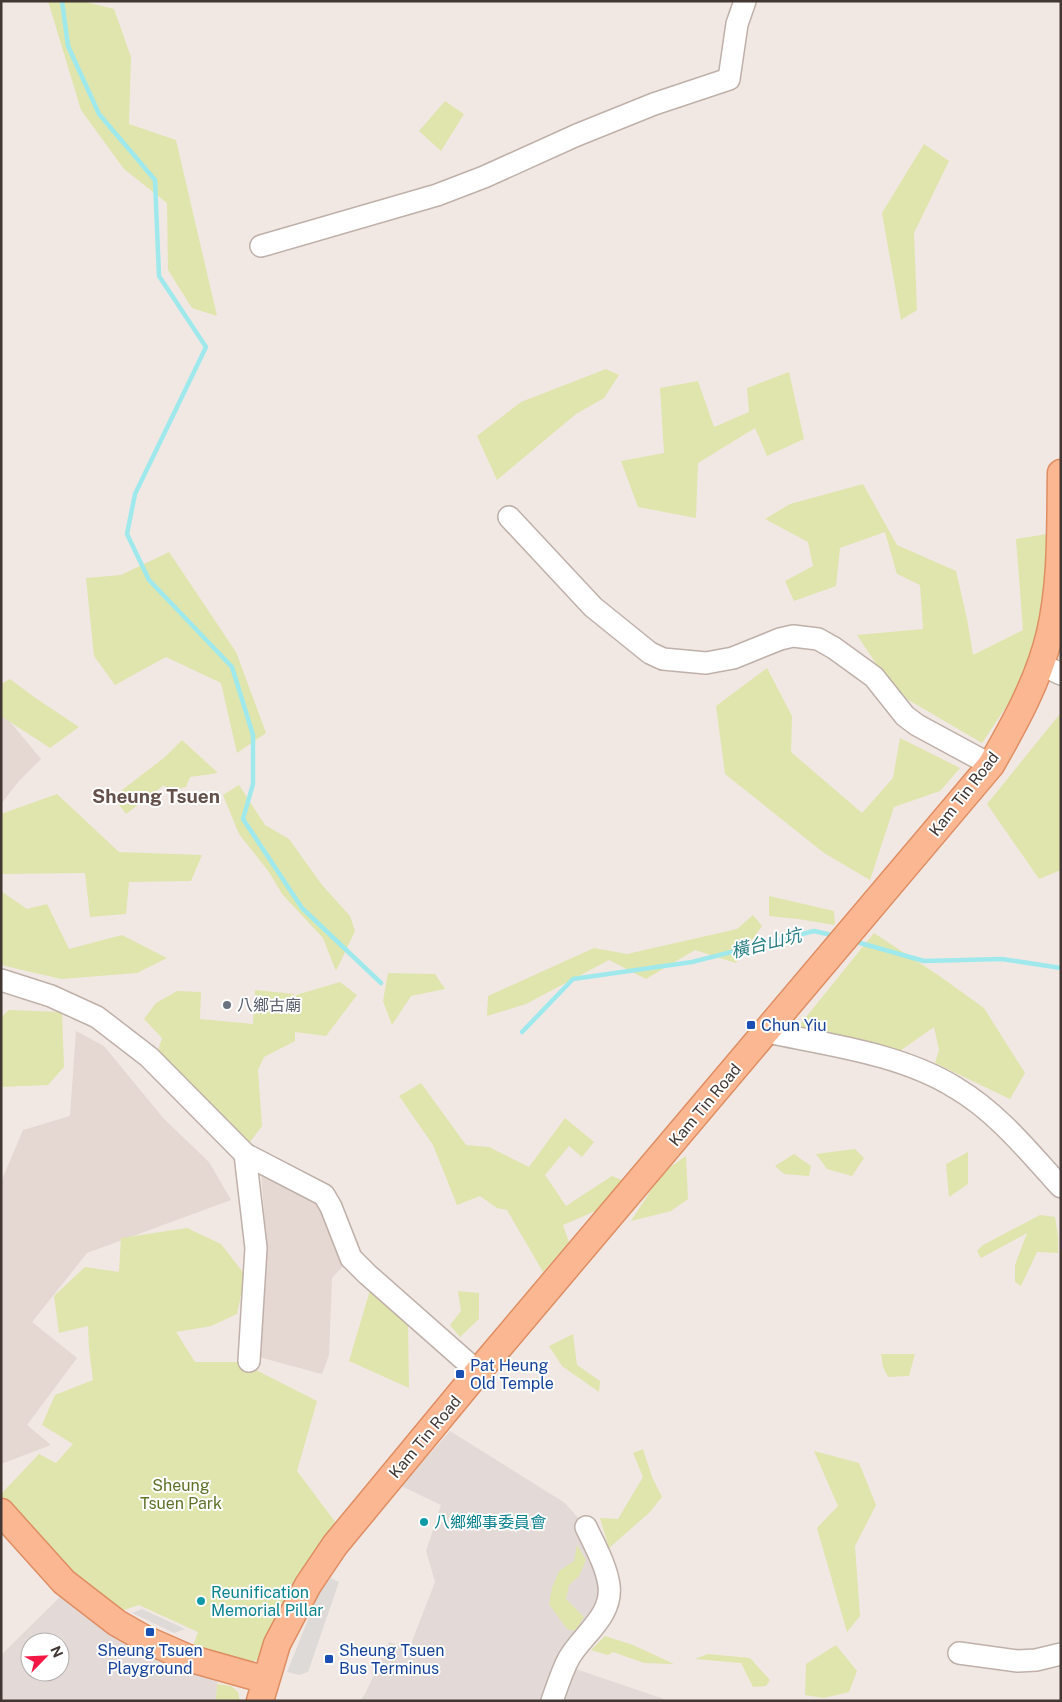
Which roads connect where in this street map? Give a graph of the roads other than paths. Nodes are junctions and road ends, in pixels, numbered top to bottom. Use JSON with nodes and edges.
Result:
{"nodes":[{"id":1,"x":745,"y":1,"type":"edge"},
{"id":2,"x":261,"y":246,"type":"dead end"},
{"id":3,"x":1061,"y":473,"type":"edge"},
{"id":4,"x":509,"y":517,"type":"dead end"},
{"id":5,"x":1051,"y":669,"type":"edge"},
{"id":6,"x":991,"y":765,"type":"junction"},
{"id":7,"x":1,"y":980,"type":"edge"},
{"id":8,"x":767,"y":1032,"type":"junction"},
{"id":9,"x":245,"y":1154,"type":"junction"},
{"id":10,"x":1061,"y":1186,"type":"edge"},
{"id":11,"x":248,"y":1361,"type":"dead end"},
{"id":12,"x":478,"y":1372,"type":"junction"},
{"id":13,"x":1,"y":1512,"type":"edge"},
{"id":14,"x":586,"y":1527,"type":"dead end"},
{"id":15,"x":959,"y":1653,"type":"dead end"},
{"id":16,"x":1061,"y":1654,"type":"edge"},
{"id":17,"x":263,"y":1690,"type":"edge"},
{"id":18,"x":552,"y":1701,"type":"edge"}],
"edges":[{"from":1,"to":2,"type":"street"},
{"from":3,"to":5,"type":"main road","name":"Kam Tin Road"},
{"from":4,"to":6,"type":"street"},
{"from":5,"to":6,"type":"main road","name":"Kam Tin Road"},
{"from":6,"to":8,"type":"main road","name":"Kam Tin Road"},
{"from":7,"to":9,"type":"street"},
{"from":8,"to":10,"type":"street"},
{"from":8,"to":12,"type":"main road","name":"Kam Tin Road"},
{"from":9,"to":11,"type":"street"},
{"from":9,"to":12,"type":"street"},
{"from":12,"to":17,"type":"main road","name":"Kam Tin Road"},
{"from":13,"to":17,"type":"main road"},
{"from":14,"to":18,"type":"street"},
{"from":15,"to":16,"type":"street"}]}
